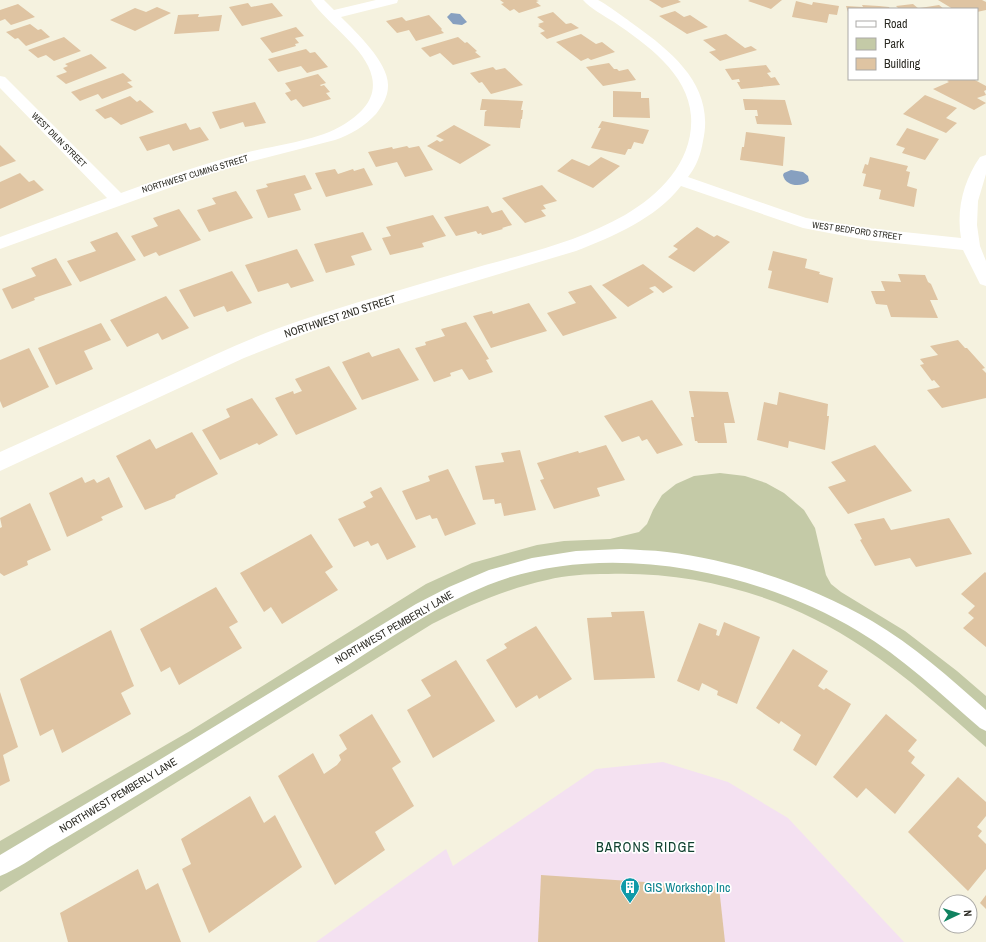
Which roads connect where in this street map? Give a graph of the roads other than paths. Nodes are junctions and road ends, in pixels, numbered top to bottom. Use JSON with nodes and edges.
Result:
{"nodes":[{"id":1,"x":317,"y":0,"type":"edge"},
{"id":2,"x":392,"y":0,"type":"edge"},
{"id":3,"x":589,"y":0,"type":"edge"},
{"id":4,"x":331,"y":15,"type":"junction"},
{"id":5,"x":0,"y":80,"type":"edge"},
{"id":6,"x":986,"y":160,"type":"edge"},
{"id":7,"x":679,"y":180,"type":"junction"},
{"id":8,"x":118,"y":199,"type":"junction"},
{"id":9,"x":0,"y":243,"type":"edge"},
{"id":10,"x":971,"y":245,"type":"junction"},
{"id":11,"x":986,"y":280,"type":"edge"},
{"id":12,"x":0,"y":462,"type":"edge"},
{"id":13,"x":986,"y":722,"type":"edge"},
{"id":14,"x":0,"y":866,"type":"edge"}],
"edges":[{"from":1,"to":4,"type":"street"},
{"from":2,"to":4,"type":"street"},
{"from":3,"to":7,"type":"street","name":"NORTHWEST 2ND STREET"},
{"from":4,"to":8,"type":"street","name":"NORTHWEST CUMING STREET"},
{"from":5,"to":8,"type":"street","name":"WEST DILIN STREET"},
{"from":6,"to":10,"type":"street"},
{"from":7,"to":10,"type":"street","name":"WEST BEDFORD STREET"},
{"from":7,"to":12,"type":"street","name":"NORTHWEST 2ND STREET"},
{"from":8,"to":9,"type":"street","name":"NORTHWEST CUMING STREET"},
{"from":10,"to":11,"type":"street"},
{"from":13,"to":14,"type":"lane","name":"NORTHWEST PEMBERLY LANE"}]}
